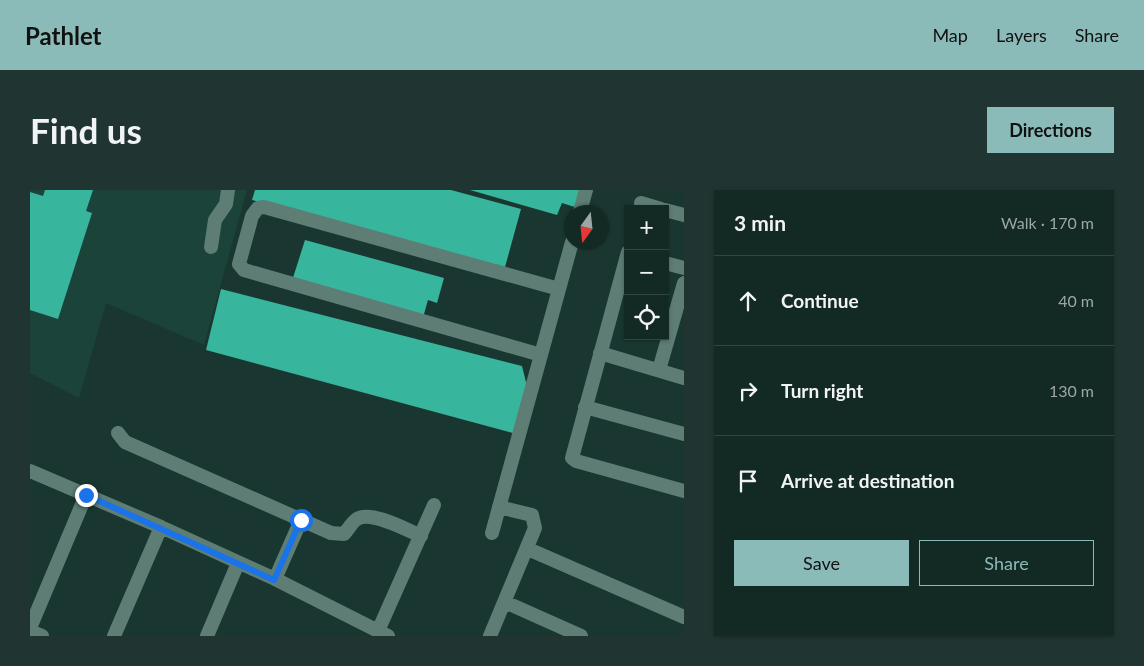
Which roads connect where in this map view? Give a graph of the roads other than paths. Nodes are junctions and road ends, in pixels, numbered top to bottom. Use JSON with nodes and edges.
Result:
{"nodes":[{"id":1,"x":228,"y":190,"type":"edge"},
{"id":2,"x":586,"y":190,"type":"edge"},
{"id":3,"x":582,"y":205,"type":"edge"},
{"id":4,"x":669,"y":211,"type":"edge"},
{"id":5,"x":684,"y":215,"type":"edge"},
{"id":6,"x":211,"y":247,"type":"dead end"},
{"id":7,"x":570,"y":250,"type":"edge"},
{"id":8,"x":669,"y":264,"type":"edge"},
{"id":9,"x":624,"y":266,"type":"edge"},
{"id":10,"x":684,"y":268,"type":"edge"},
{"id":11,"x":684,"y":284,"type":"edge"},
{"id":12,"x":559,"y":288,"type":"junction"},
{"id":13,"x":600,"y":353,"type":"junction"},
{"id":14,"x":541,"y":355,"type":"junction"},
{"id":15,"x":659,"y":370,"type":"junction"},
{"id":16,"x":684,"y":378,"type":"edge"},
{"id":17,"x":585,"y":407,"type":"junction"},
{"id":18,"x":118,"y":433,"type":"dead end"},
{"id":19,"x":684,"y":434,"type":"edge"},
{"id":20,"x":30,"y":471,"type":"edge"},
{"id":21,"x":684,"y":490,"type":"edge"},
{"id":22,"x":86,"y":495,"type":"junction"},
{"id":23,"x":434,"y":505,"type":"dead end"},
{"id":24,"x":500,"y":507,"type":"junction"},
{"id":25,"x":301,"y":520,"type":"junction"},
{"id":26,"x":161,"y":527,"type":"junction"},
{"id":27,"x":492,"y":533,"type":"dead end"},
{"id":28,"x":421,"y":536,"type":"junction"},
{"id":29,"x":528,"y":549,"type":"junction"},
{"id":30,"x":238,"y":563,"type":"junction"},
{"id":31,"x":274,"y":580,"type":"junction"},
{"id":32,"x":505,"y":602,"type":"junction"},
{"id":33,"x":684,"y":617,"type":"edge"},
{"id":34,"x":30,"y":630,"type":"edge"},
{"id":35,"x":383,"y":634,"type":"edge"},
{"id":36,"x":42,"y":636,"type":"edge"},
{"id":37,"x":114,"y":636,"type":"edge"},
{"id":38,"x":207,"y":636,"type":"edge"},
{"id":39,"x":490,"y":636,"type":"edge"},
{"id":40,"x":581,"y":636,"type":"edge"}],
"edges":[{"from":1,"to":6,"type":"street"},
{"from":2,"to":3,"type":"street"},
{"from":4,"to":5,"type":"street"},
{"from":7,"to":12,"type":"street"},
{"from":8,"to":10,"type":"street"},
{"from":9,"to":13,"type":"street"},
{"from":11,"to":15,"type":"street"},
{"from":12,"to":14,"type":"street"},
{"from":12,"to":14,"type":"street"},
{"from":13,"to":15,"type":"street"},
{"from":13,"to":17,"type":"street"},
{"from":14,"to":24,"type":"street"},
{"from":15,"to":16,"type":"street"},
{"from":17,"to":19,"type":"street"},
{"from":17,"to":21,"type":"street"},
{"from":18,"to":25,"type":"street"},
{"from":20,"to":22,"type":"street"},
{"from":22,"to":26,"type":"street"},
{"from":22,"to":34,"type":"street"},
{"from":23,"to":28,"type":"street"},
{"from":24,"to":27,"type":"street"},
{"from":24,"to":29,"type":"street"},
{"from":25,"to":28,"type":"street"},
{"from":25,"to":31,"type":"street"},
{"from":26,"to":30,"type":"street"},
{"from":26,"to":37,"type":"street"},
{"from":28,"to":35,"type":"street"},
{"from":29,"to":32,"type":"street"},
{"from":29,"to":33,"type":"street"},
{"from":30,"to":31,"type":"street"},
{"from":30,"to":38,"type":"street"},
{"from":31,"to":35,"type":"street"},
{"from":32,"to":39,"type":"street"},
{"from":32,"to":40,"type":"street"},
{"from":34,"to":36,"type":"street"}]}
